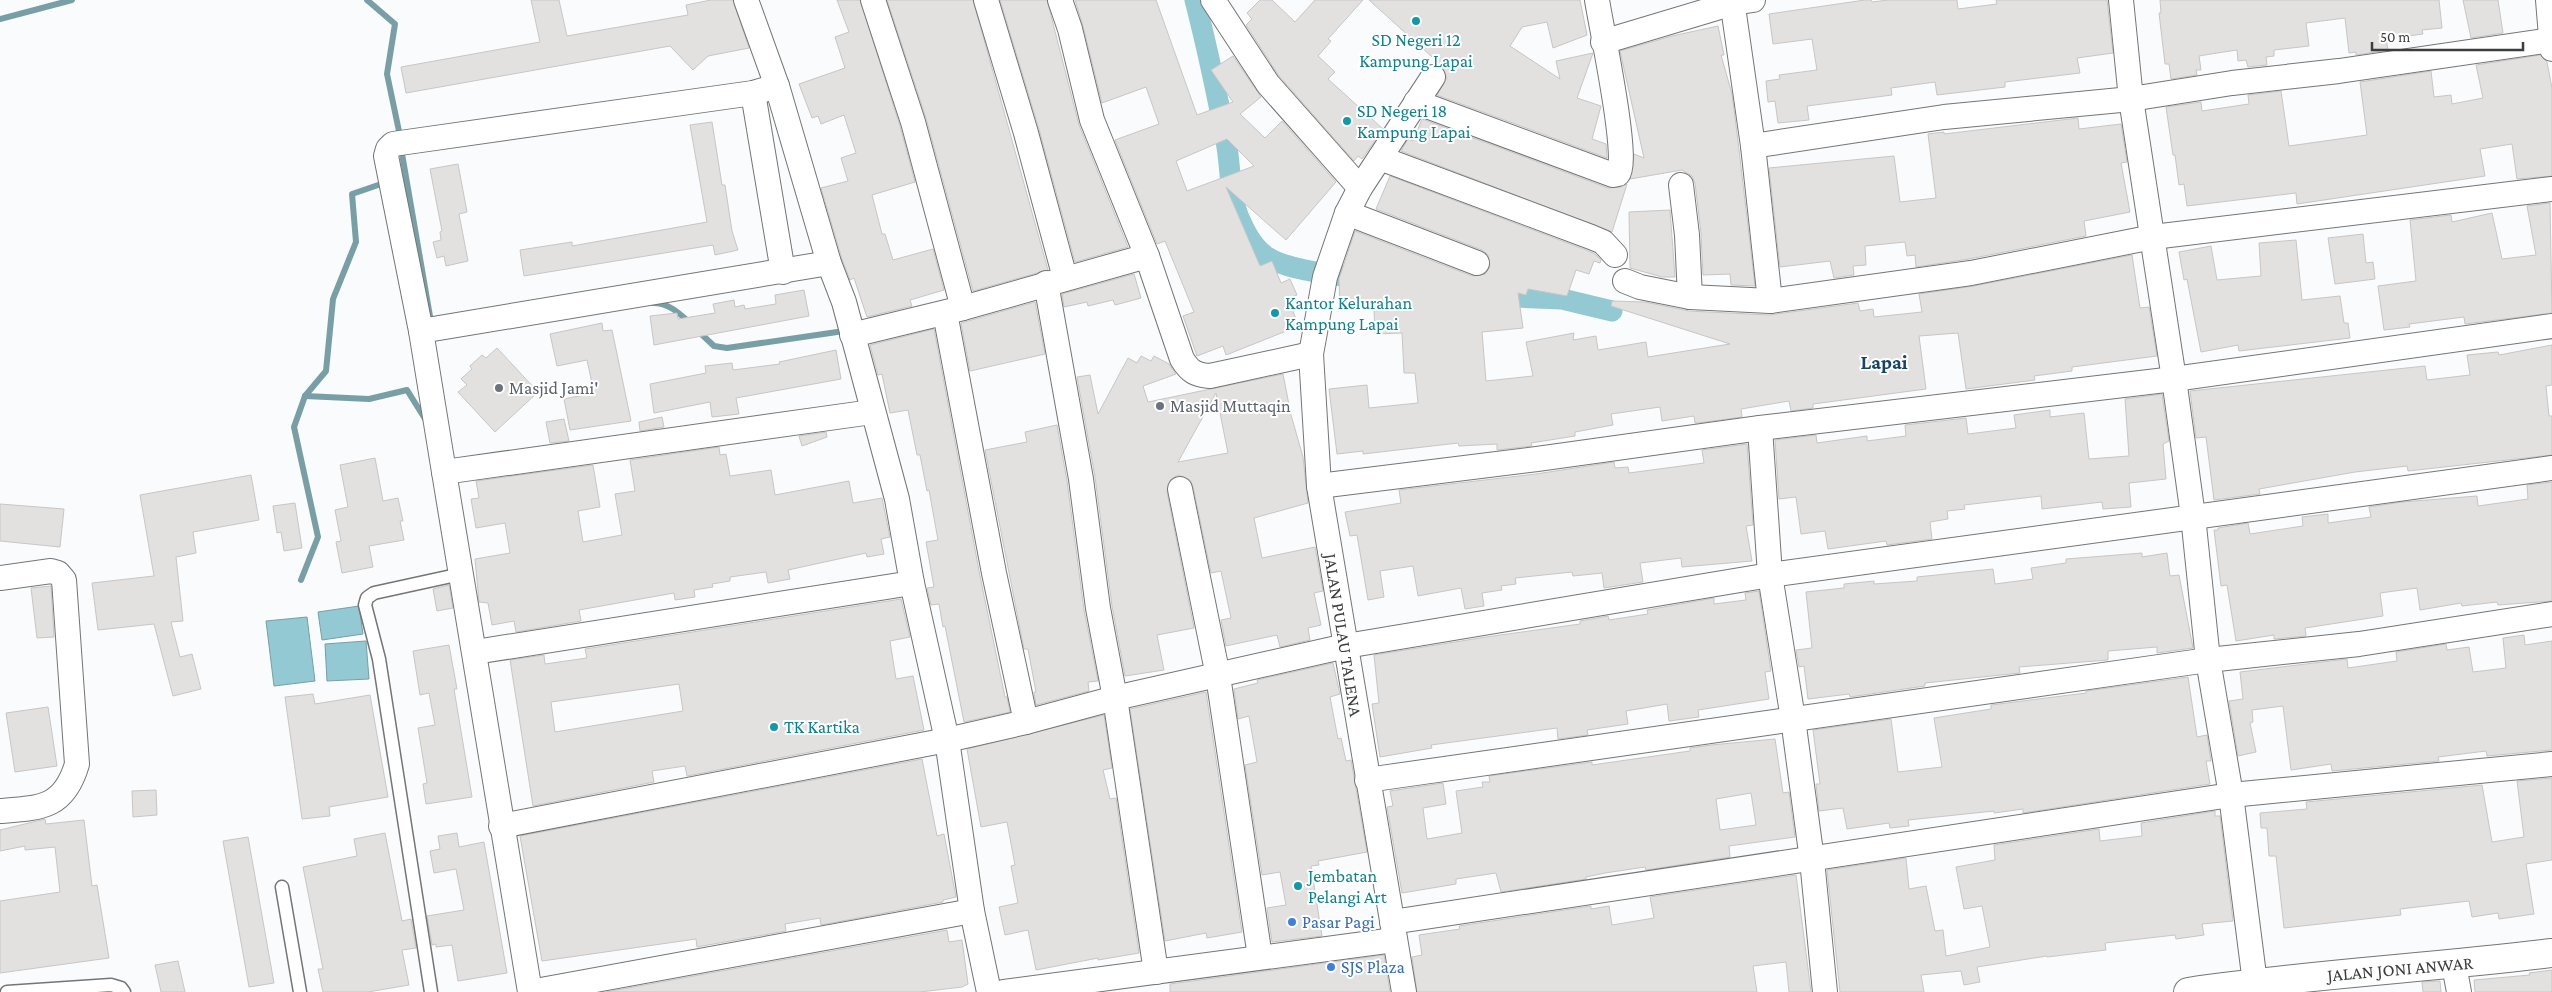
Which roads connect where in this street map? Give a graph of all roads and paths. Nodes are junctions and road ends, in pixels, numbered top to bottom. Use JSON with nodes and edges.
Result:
{"nodes":[{"id":1,"x":746,"y":0,"type":"edge"},
{"id":2,"x":873,"y":0,"type":"edge"},
{"id":3,"x":986,"y":0,"type":"edge"},
{"id":4,"x":1060,"y":0,"type":"edge"},
{"id":5,"x":1213,"y":0,"type":"edge"},
{"id":6,"x":1597,"y":0,"type":"edge"},
{"id":7,"x":2121,"y":0,"type":"edge"},
{"id":8,"x":2548,"y":0,"type":"edge"},
{"id":9,"x":1739,"y":1,"type":"edge"},
{"id":10,"x":1603,"y":42,"type":"junction"},
{"id":11,"x":2551,"y":45,"type":"edge"},
{"id":12,"x":1433,"y":77,"type":"dead end"},
{"id":13,"x":776,"y":86,"type":"junction"},
{"id":14,"x":753,"y":93,"type":"junction"},
{"id":15,"x":2131,"y":98,"type":"junction"},
{"id":16,"x":1416,"y":102,"type":"junction"},
{"id":17,"x":1754,"y":146,"type":"junction"},
{"id":18,"x":1380,"y":158,"type":"junction"},
{"id":19,"x":1681,"y":185,"type":"dead end"},
{"id":20,"x":1360,"y":188,"type":"junction"},
{"id":21,"x":2552,"y":190,"type":"edge"},
{"id":22,"x":1347,"y":213,"type":"junction"},
{"id":23,"x":2153,"y":237,"type":"junction"},
{"id":24,"x":1615,"y":255,"type":"dead end"},
{"id":25,"x":1148,"y":256,"type":"junction"},
{"id":26,"x":829,"y":263,"type":"junction"},
{"id":27,"x":1477,"y":263,"type":"dead end"},
{"id":28,"x":783,"y":272,"type":"junction"},
{"id":29,"x":1056,"y":280,"type":"junction"},
{"id":30,"x":1625,"y":281,"type":"dead end"},
{"id":31,"x":1690,"y":297,"type":"junction"},
{"id":32,"x":1770,"y":301,"type":"junction"},
{"id":33,"x":954,"y":310,"type":"junction"},
{"id":34,"x":2552,"y":326,"type":"edge"},
{"id":35,"x":421,"y":331,"type":"junction"},
{"id":36,"x":852,"y":335,"type":"junction"},
{"id":37,"x":1311,"y":354,"type":"junction"},
{"id":38,"x":2174,"y":379,"type":"junction"},
{"id":39,"x":872,"y":412,"type":"junction"},
{"id":40,"x":1760,"y":428,"type":"junction"},
{"id":41,"x":2552,"y":468,"type":"edge"},
{"id":42,"x":444,"y":472,"type":"junction"},
{"id":43,"x":1319,"y":486,"type":"junction"},
{"id":44,"x":1180,"y":489,"type":"dead end"},
{"id":45,"x":2193,"y":516,"type":"junction"},
{"id":46,"x":461,"y":574,"type":"junction"},
{"id":47,"x":1770,"y":575,"type":"junction"},
{"id":48,"x":0,"y":578,"type":"edge"},
{"id":49,"x":912,"y":583,"type":"junction"},
{"id":50,"x":2552,"y":614,"type":"edge"},
{"id":51,"x":1346,"y":646,"type":"junction"},
{"id":52,"x":475,"y":652,"type":"junction"},
{"id":53,"x":2208,"y":660,"type":"junction"},
{"id":54,"x":1218,"y":676,"type":"junction"},
{"id":55,"x":1115,"y":698,"type":"junction"},
{"id":56,"x":1793,"y":719,"type":"junction"},
{"id":57,"x":1026,"y":722,"type":"junction"},
{"id":58,"x":947,"y":740,"type":"junction"},
{"id":59,"x":2552,"y":764,"type":"edge"},
{"id":60,"x":1367,"y":780,"type":"junction"},
{"id":61,"x":2231,"y":795,"type":"junction"},
{"id":62,"x":0,"y":811,"type":"edge"},
{"id":63,"x":501,"y":826,"type":"junction"},
{"id":64,"x":1812,"y":860,"type":"junction"},
{"id":65,"x":282,"y":887,"type":"dead end"},
{"id":66,"x":972,"y":911,"type":"junction"},
{"id":67,"x":1393,"y":931,"type":"junction"},
{"id":68,"x":2552,"y":953,"type":"edge"},
{"id":69,"x":1260,"y":957,"type":"junction"},
{"id":70,"x":2454,"y":965,"type":"junction"},
{"id":71,"x":1156,"y":972,"type":"junction"},
{"id":72,"x":2254,"y":983,"type":"junction"},
{"id":73,"x":2215,"y":990,"type":"edge"},
{"id":74,"x":7,"y":992,"type":"edge"},
{"id":75,"x":124,"y":992,"type":"edge"},
{"id":76,"x":300,"y":992,"type":"edge"},
{"id":77,"x":430,"y":992,"type":"edge"},
{"id":78,"x":529,"y":992,"type":"edge"},
{"id":79,"x":989,"y":992,"type":"edge"},
{"id":80,"x":1004,"y":992,"type":"edge"},
{"id":81,"x":1404,"y":992,"type":"edge"},
{"id":82,"x":1825,"y":992,"type":"edge"},
{"id":83,"x":2188,"y":992,"type":"edge"},
{"id":84,"x":2459,"y":992,"type":"edge"}],
"edges":[{"from":1,"to":13,"type":"street"},
{"from":2,"to":33,"type":"street"},
{"from":3,"to":29,"type":"street"},
{"from":4,"to":25,"type":"street"},
{"from":5,"to":20,"type":"street"},
{"from":6,"to":10,"type":"street"},
{"from":7,"to":15,"type":"street"},
{"from":8,"to":11,"type":"street"},
{"from":9,"to":10,"type":"street"},
{"from":9,"to":17,"type":"street"},
{"from":10,"to":16,"type":"street"},
{"from":11,"to":15,"type":"street"},
{"from":12,"to":16,"type":"street"},
{"from":13,"to":14,"type":"street"},
{"from":13,"to":26,"type":"street"},
{"from":14,"to":28,"type":"street"},
{"from":14,"to":35,"type":"street"},
{"from":15,"to":17,"type":"street"},
{"from":15,"to":23,"type":"street"},
{"from":16,"to":18,"type":"street"},
{"from":17,"to":32,"type":"street"},
{"from":18,"to":20,"type":"street"},
{"from":18,"to":24,"type":"street"},
{"from":19,"to":31,"type":"street"},
{"from":20,"to":22,"type":"street"},
{"from":21,"to":23,"type":"street"},
{"from":22,"to":27,"type":"street"},
{"from":22,"to":37,"type":"street","name":"JALAN PULAU TALENA"},
{"from":23,"to":32,"type":"street"},
{"from":23,"to":38,"type":"street"},
{"from":25,"to":29,"type":"street"},
{"from":25,"to":37,"type":"street"},
{"from":26,"to":28,"type":"street"},
{"from":26,"to":36,"type":"street"},
{"from":28,"to":35,"type":"street"},
{"from":29,"to":33,"type":"street"},
{"from":29,"to":55,"type":"street"},
{"from":30,"to":31,"type":"street"},
{"from":31,"to":32,"type":"street"},
{"from":33,"to":36,"type":"street"},
{"from":33,"to":57,"type":"street"},
{"from":34,"to":38,"type":"street"},
{"from":35,"to":42,"type":"street"},
{"from":36,"to":39,"type":"street"},
{"from":37,"to":43,"type":"street","name":"JALAN PULAU TALENA"},
{"from":38,"to":40,"type":"street"},
{"from":38,"to":45,"type":"street"},
{"from":39,"to":42,"type":"street"},
{"from":39,"to":49,"type":"street"},
{"from":40,"to":43,"type":"street"},
{"from":40,"to":47,"type":"street"},
{"from":41,"to":45,"type":"street"},
{"from":42,"to":46,"type":"street"},
{"from":43,"to":51,"type":"street","name":"JALAN PULAU TALENA"},
{"from":44,"to":54,"type":"street"},
{"from":45,"to":47,"type":"street"},
{"from":45,"to":53,"type":"street"},
{"from":46,"to":52,"type":"street"},
{"from":46,"to":77,"type":"lane"},
{"from":47,"to":51,"type":"street"},
{"from":47,"to":56,"type":"street"},
{"from":48,"to":62,"type":"street"},
{"from":49,"to":52,"type":"street"},
{"from":49,"to":58,"type":"street"},
{"from":50,"to":53,"type":"street"},
{"from":51,"to":54,"type":"street"},
{"from":51,"to":60,"type":"street","name":"JALAN PULAU TALENA"},
{"from":52,"to":63,"type":"street"},
{"from":53,"to":56,"type":"street"},
{"from":53,"to":61,"type":"street"},
{"from":54,"to":55,"type":"street"},
{"from":54,"to":69,"type":"street"},
{"from":55,"to":57,"type":"street"},
{"from":55,"to":71,"type":"street"},
{"from":56,"to":60,"type":"street"},
{"from":56,"to":64,"type":"street"},
{"from":57,"to":58,"type":"street"},
{"from":58,"to":63,"type":"street"},
{"from":58,"to":66,"type":"street"},
{"from":59,"to":61,"type":"street"},
{"from":60,"to":67,"type":"street","name":"JALAN PULAU TALENA"},
{"from":61,"to":64,"type":"street"},
{"from":61,"to":72,"type":"street"},
{"from":63,"to":78,"type":"street"},
{"from":64,"to":67,"type":"street"},
{"from":64,"to":82,"type":"street"},
{"from":65,"to":76,"type":"lane"},
{"from":66,"to":78,"type":"street"},
{"from":66,"to":79,"type":"street"},
{"from":67,"to":69,"type":"street"},
{"from":67,"to":81,"type":"street","name":"JALAN PULAU TALENA"},
{"from":68,"to":70,"type":"main road","name":"JALAN JONI ANWAR"},
{"from":69,"to":71,"type":"street"},
{"from":70,"to":72,"type":"main road","name":"JALAN JONI ANWAR"},
{"from":70,"to":84,"type":"street"},
{"from":71,"to":80,"type":"street"},
{"from":72,"to":73,"type":"main road","name":"JALAN JONI ANWAR"},
{"from":73,"to":83,"type":"main road","name":"JALAN JONI ANWAR"},
{"from":74,"to":75,"type":"lane"}]}
